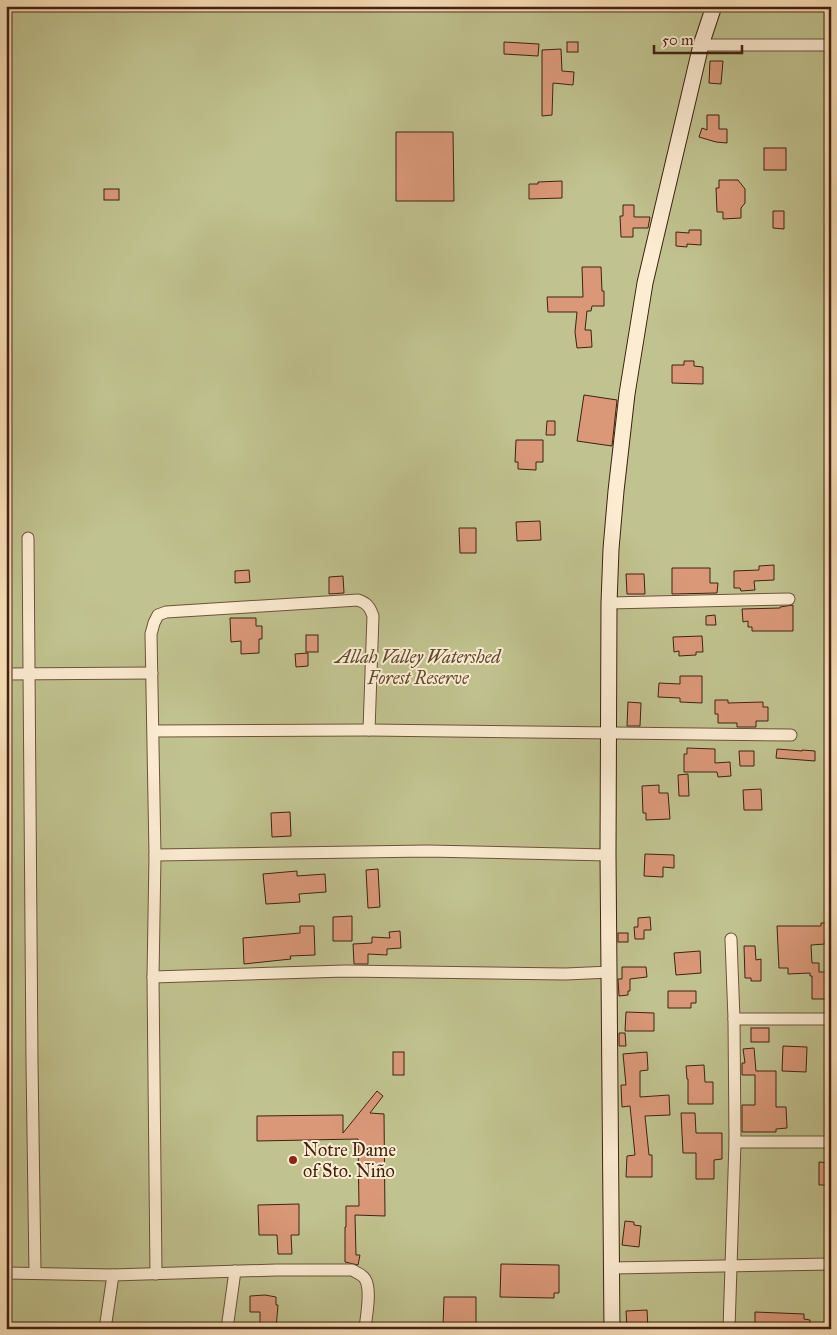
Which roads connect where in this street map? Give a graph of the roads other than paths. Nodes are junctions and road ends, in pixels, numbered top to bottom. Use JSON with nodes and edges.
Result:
{"nodes":[{"id":1,"x":714,"y":6,"type":"edge"},
{"id":2,"x":701,"y":45,"type":"junction"},
{"id":3,"x":831,"y":45,"type":"edge"},
{"id":4,"x":28,"y":538,"type":"dead end"},
{"id":5,"x":789,"y":599,"type":"dead end"},
{"id":6,"x":609,"y":603,"type":"junction"},
{"id":7,"x":152,"y":673,"type":"junction"},
{"id":8,"x":6,"y":674,"type":"edge"},
{"id":9,"x":30,"y":674,"type":"junction"},
{"id":10,"x":369,"y":730,"type":"junction"},
{"id":11,"x":154,"y":731,"type":"junction"},
{"id":12,"x":608,"y":733,"type":"junction"},
{"id":13,"x":791,"y":734,"type":"dead end"},
{"id":14,"x":608,"y":855,"type":"junction"},
{"id":15,"x":155,"y":856,"type":"junction"},
{"id":16,"x":731,"y":939,"type":"dead end"},
{"id":17,"x":610,"y":972,"type":"junction"},
{"id":18,"x":153,"y":977,"type":"junction"},
{"id":19,"x":734,"y":1019,"type":"junction"},
{"id":20,"x":831,"y":1019,"type":"edge"},
{"id":21,"x":735,"y":1142,"type":"junction"},
{"id":22,"x":831,"y":1142,"type":"edge"},
{"id":23,"x":831,"y":1264,"type":"edge"},
{"id":24,"x":731,"y":1265,"type":"junction"},
{"id":25,"x":612,"y":1268,"type":"junction"},
{"id":26,"x":235,"y":1271,"type":"junction"},
{"id":27,"x":36,"y":1272,"type":"junction"},
{"id":28,"x":6,"y":1273,"type":"edge"},
{"id":29,"x":112,"y":1274,"type":"junction"},
{"id":30,"x":156,"y":1274,"type":"junction"},
{"id":31,"x":105,"y":1329,"type":"edge"},
{"id":32,"x":227,"y":1329,"type":"edge"},
{"id":33,"x":365,"y":1329,"type":"edge"},
{"id":34,"x":612,"y":1329,"type":"edge"},
{"id":35,"x":729,"y":1329,"type":"edge"}],
"edges":[{"from":1,"to":2,"type":"street"},
{"from":2,"to":3,"type":"street"},
{"from":2,"to":6,"type":"street"},
{"from":4,"to":9,"type":"street"},
{"from":5,"to":6,"type":"street"},
{"from":6,"to":12,"type":"street"},
{"from":7,"to":9,"type":"street"},
{"from":7,"to":10,"type":"street"},
{"from":7,"to":11,"type":"street"},
{"from":8,"to":9,"type":"street"},
{"from":9,"to":27,"type":"street"},
{"from":10,"to":11,"type":"street"},
{"from":10,"to":12,"type":"street"},
{"from":11,"to":15,"type":"street"},
{"from":12,"to":13,"type":"street"},
{"from":12,"to":14,"type":"street"},
{"from":14,"to":15,"type":"street"},
{"from":14,"to":17,"type":"street"},
{"from":15,"to":18,"type":"street"},
{"from":16,"to":19,"type":"street"},
{"from":17,"to":18,"type":"street"},
{"from":17,"to":25,"type":"street"},
{"from":18,"to":30,"type":"street"},
{"from":19,"to":20,"type":"street"},
{"from":19,"to":21,"type":"street"},
{"from":21,"to":22,"type":"street"},
{"from":21,"to":24,"type":"street"},
{"from":23,"to":24,"type":"street"},
{"from":24,"to":25,"type":"street"},
{"from":24,"to":35,"type":"street"},
{"from":25,"to":34,"type":"street"},
{"from":26,"to":30,"type":"street"},
{"from":26,"to":32,"type":"street"},
{"from":26,"to":33,"type":"street"},
{"from":27,"to":28,"type":"street"},
{"from":27,"to":29,"type":"street"},
{"from":29,"to":30,"type":"street"},
{"from":29,"to":31,"type":"street"}]}
